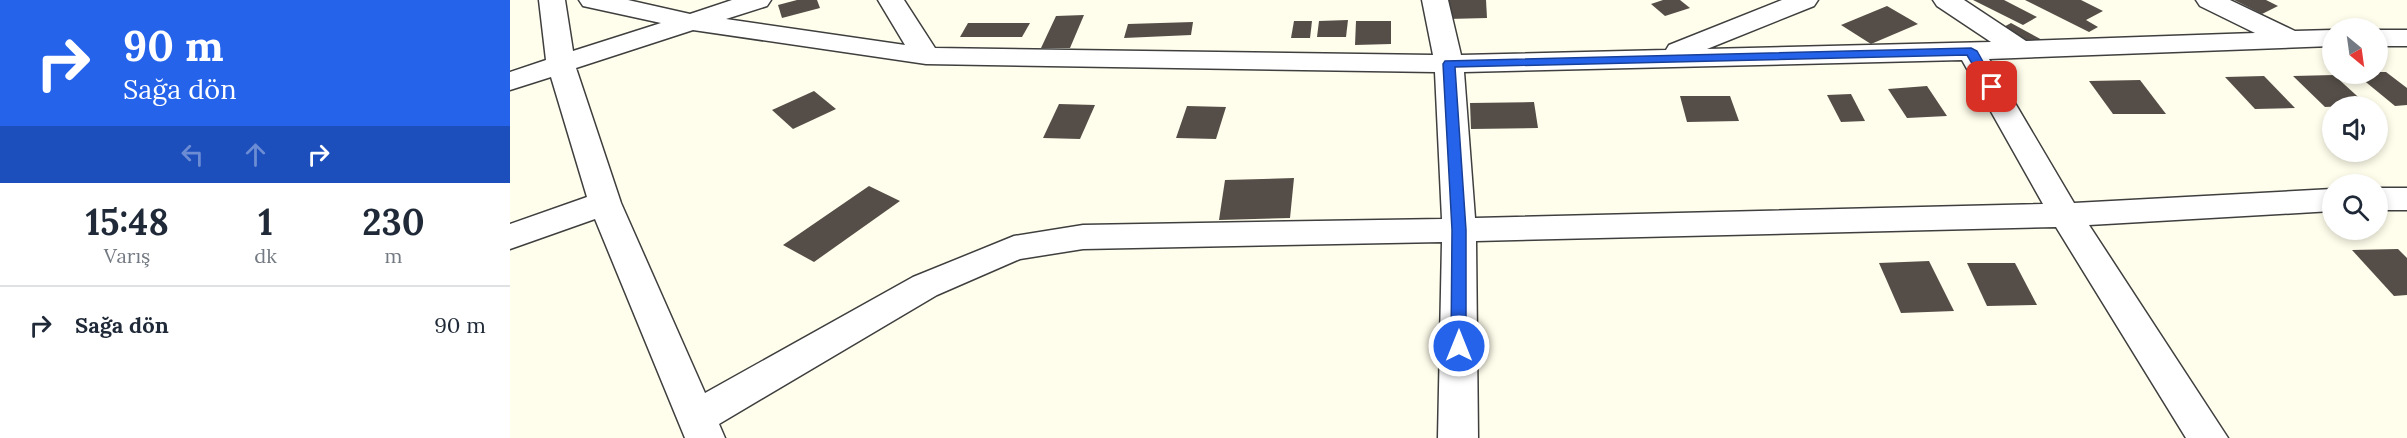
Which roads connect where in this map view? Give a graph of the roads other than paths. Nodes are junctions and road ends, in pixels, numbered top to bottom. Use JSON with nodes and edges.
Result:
{"nodes":[{"id":1,"x":552,"y":0,"type":"edge"},
{"id":2,"x":592,"y":0,"type":"edge"},
{"id":3,"x":759,"y":0,"type":"edge"},
{"id":4,"x":891,"y":0,"type":"edge"},
{"id":5,"x":1435,"y":0,"type":"edge"},
{"id":6,"x":1805,"y":0,"type":"edge"},
{"id":7,"x":1946,"y":0,"type":"edge"},
{"id":8,"x":2209,"y":0,"type":"edge"},
{"id":9,"x":692,"y":22,"type":"junction"},
{"id":10,"x":2322,"y":38,"type":"edge"},
{"id":11,"x":2388,"y":38,"type":"edge"},
{"id":12,"x":2407,"y":38,"type":"edge"},
{"id":13,"x":2290,"y":39,"type":"junction"},
{"id":14,"x":2021,"y":50,"type":"junction"},
{"id":15,"x":1971,"y":51,"type":"junction"},
{"id":16,"x":926,"y":56,"type":"junction"},
{"id":17,"x":1660,"y":59,"type":"junction"},
{"id":18,"x":561,"y":64,"type":"junction"},
{"id":19,"x":1449,"y":64,"type":"junction"},
{"id":20,"x":510,"y":81,"type":"edge"},
{"id":21,"x":2388,"y":199,"type":"edge"},
{"id":22,"x":2407,"y":199,"type":"edge"},
{"id":23,"x":2322,"y":201,"type":"edge"},
{"id":24,"x":605,"y":203,"type":"junction"},
{"id":25,"x":2065,"y":215,"type":"junction"},
{"id":26,"x":1459,"y":230,"type":"junction"},
{"id":27,"x":510,"y":237,"type":"edge"},
{"id":28,"x":700,"y":428,"type":"edge"},
{"id":29,"x":1458,"y":438,"type":"edge"},
{"id":30,"x":2208,"y":438,"type":"edge"}],
"edges":[{"from":1,"to":18,"type":"street"},
{"from":2,"to":9,"type":"street"},
{"from":3,"to":9,"type":"street"},
{"from":4,"to":16,"type":"street"},
{"from":5,"to":19,"type":"street"},
{"from":6,"to":17,"type":"street"},
{"from":7,"to":14,"type":"street"},
{"from":8,"to":13,"type":"street"},
{"from":9,"to":16,"type":"street"},
{"from":9,"to":18,"type":"street"},
{"from":10,"to":13,"type":"street"},
{"from":11,"to":12,"type":"street"},
{"from":13,"to":14,"type":"street"},
{"from":14,"to":15,"type":"street"},
{"from":15,"to":17,"type":"street"},
{"from":15,"to":25,"type":"street"},
{"from":16,"to":19,"type":"street"},
{"from":17,"to":19,"type":"street"},
{"from":18,"to":20,"type":"street"},
{"from":18,"to":24,"type":"street"},
{"from":19,"to":26,"type":"street"},
{"from":21,"to":22,"type":"street"},
{"from":23,"to":25,"type":"street"},
{"from":24,"to":27,"type":"street"},
{"from":24,"to":28,"type":"street"},
{"from":25,"to":26,"type":"street"},
{"from":25,"to":30,"type":"street"},
{"from":26,"to":28,"type":"street"},
{"from":26,"to":29,"type":"street"}]}
